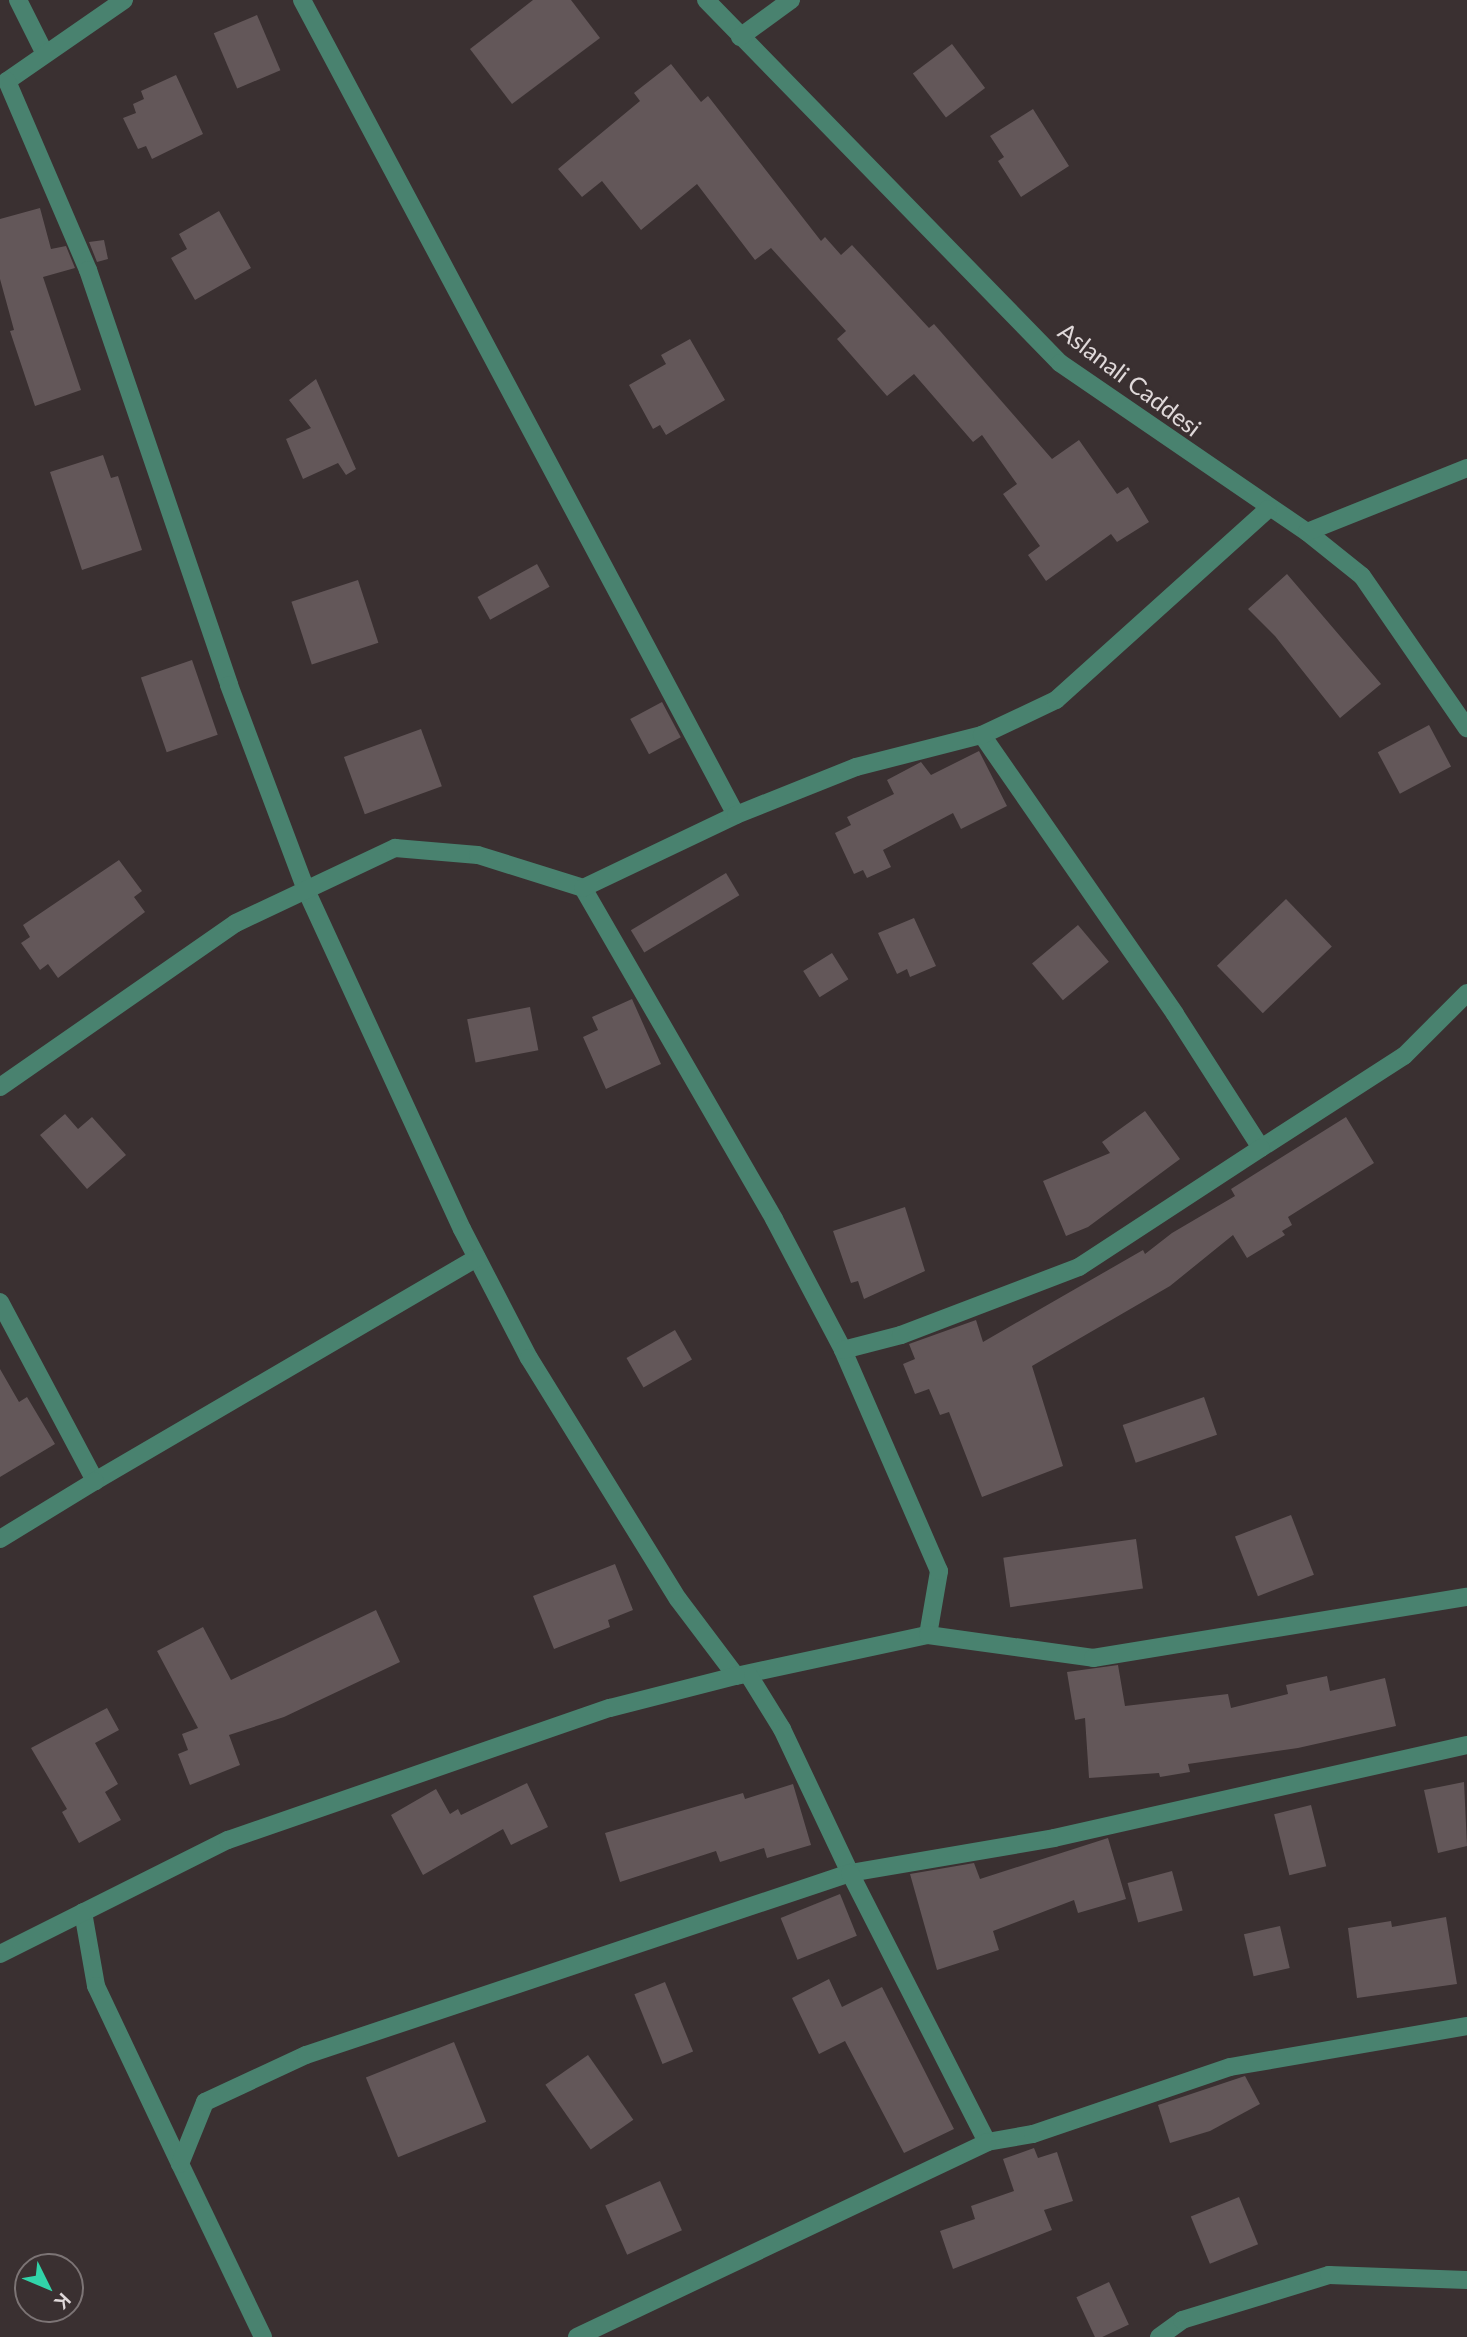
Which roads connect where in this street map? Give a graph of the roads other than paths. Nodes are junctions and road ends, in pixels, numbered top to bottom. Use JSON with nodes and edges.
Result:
{"nodes":[{"id":1,"x":18,"y":0,"type":"edge"},
{"id":2,"x":124,"y":0,"type":"edge"},
{"id":3,"x":302,"y":0,"type":"edge"},
{"id":4,"x":706,"y":0,"type":"edge"},
{"id":5,"x":791,"y":0,"type":"edge"},
{"id":6,"x":740,"y":37,"type":"junction"},
{"id":7,"x":46,"y":54,"type":"junction"},
{"id":8,"x":3,"y":81,"type":"edge"},
{"id":9,"x":1467,"y":468,"type":"edge"},
{"id":10,"x":1268,"y":509,"type":"junction"},
{"id":11,"x":1307,"y":532,"type":"junction"},
{"id":12,"x":1467,"y":729,"type":"edge"},
{"id":13,"x":982,"y":735,"type":"junction"},
{"id":14,"x":736,"y":815,"type":"junction"},
{"id":15,"x":583,"y":888,"type":"junction"},
{"id":16,"x":306,"y":890,"type":"junction"},
{"id":17,"x":1467,"y":993,"type":"edge"},
{"id":18,"x":0,"y":1087,"type":"edge"},
{"id":19,"x":1261,"y":1148,"type":"junction"},
{"id":20,"x":477,"y":1258,"type":"junction"},
{"id":21,"x":0,"y":1302,"type":"edge"},
{"id":22,"x":843,"y":1350,"type":"junction"},
{"id":23,"x":94,"y":1481,"type":"junction"},
{"id":24,"x":0,"y":1539,"type":"edge"},
{"id":25,"x":1467,"y":1597,"type":"edge"},
{"id":26,"x":928,"y":1635,"type":"junction"},
{"id":27,"x":742,"y":1675,"type":"junction"},
{"id":28,"x":1467,"y":1745,"type":"edge"},
{"id":29,"x":850,"y":1873,"type":"junction"},
{"id":30,"x":83,"y":1913,"type":"junction"},
{"id":31,"x":0,"y":1954,"type":"edge"},
{"id":32,"x":1467,"y":2025,"type":"edge"},
{"id":33,"x":987,"y":2142,"type":"junction"},
{"id":34,"x":180,"y":2164,"type":"junction"},
{"id":35,"x":1467,"y":2280,"type":"edge"},
{"id":36,"x":263,"y":2337,"type":"edge"},
{"id":37,"x":577,"y":2337,"type":"edge"},
{"id":38,"x":1159,"y":2337,"type":"edge"}],
"edges":[{"from":1,"to":7,"type":"street"},
{"from":2,"to":7,"type":"street"},
{"from":3,"to":14,"type":"street"},
{"from":4,"to":6,"type":"street","name":"Aslanali Caddesi"},
{"from":5,"to":6,"type":"street"},
{"from":6,"to":10,"type":"street","name":"Aslanali Caddesi"},
{"from":7,"to":8,"type":"street"},
{"from":8,"to":16,"type":"street"},
{"from":9,"to":11,"type":"street"},
{"from":10,"to":11,"type":"street","name":"Aslanali Caddesi"},
{"from":10,"to":13,"type":"street"},
{"from":11,"to":12,"type":"street","name":"Aslanali Caddesi"},
{"from":13,"to":14,"type":"street"},
{"from":13,"to":19,"type":"street"},
{"from":14,"to":15,"type":"street"},
{"from":15,"to":16,"type":"street"},
{"from":15,"to":22,"type":"street"},
{"from":16,"to":18,"type":"street"},
{"from":16,"to":20,"type":"street"},
{"from":17,"to":19,"type":"street"},
{"from":19,"to":22,"type":"street"},
{"from":20,"to":23,"type":"street"},
{"from":20,"to":27,"type":"street"},
{"from":21,"to":23,"type":"street"},
{"from":22,"to":26,"type":"street"},
{"from":23,"to":24,"type":"street"},
{"from":25,"to":26,"type":"street"},
{"from":26,"to":27,"type":"street"},
{"from":27,"to":29,"type":"street"},
{"from":27,"to":30,"type":"street"},
{"from":28,"to":29,"type":"street"},
{"from":29,"to":33,"type":"street"},
{"from":29,"to":34,"type":"street"},
{"from":30,"to":31,"type":"street"},
{"from":30,"to":34,"type":"street"},
{"from":32,"to":33,"type":"street"},
{"from":33,"to":37,"type":"street"},
{"from":34,"to":36,"type":"street"},
{"from":35,"to":38,"type":"street"}]}
